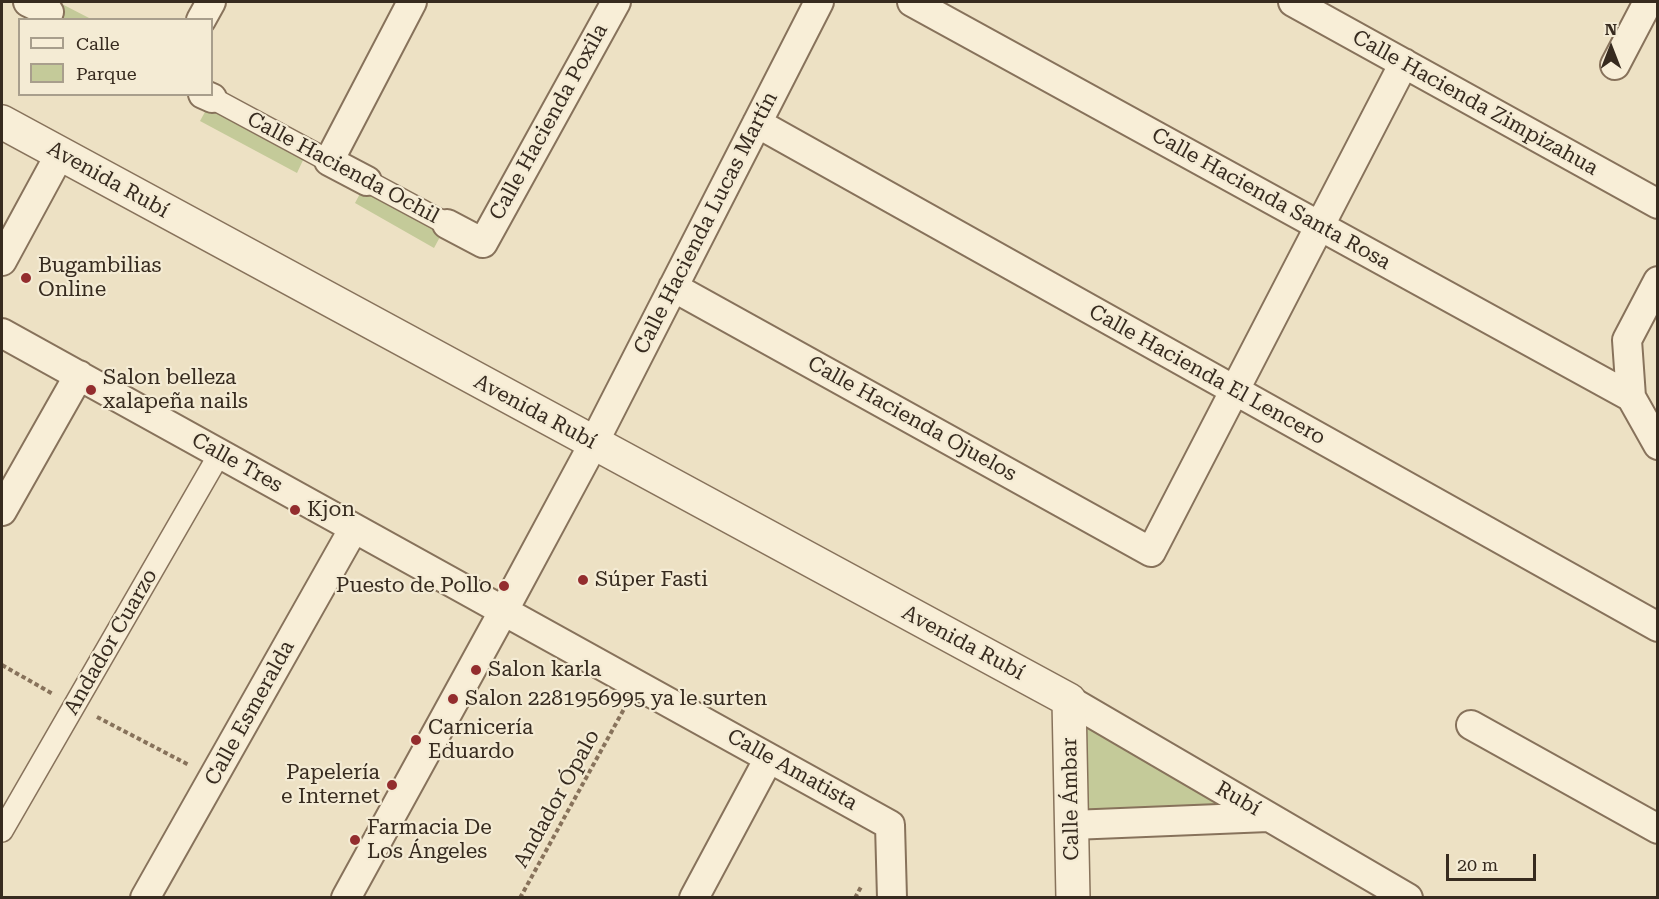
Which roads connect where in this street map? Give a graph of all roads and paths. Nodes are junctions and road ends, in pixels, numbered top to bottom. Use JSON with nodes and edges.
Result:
{"nodes":[{"id":1,"x":211,"y":2,"type":"edge"},
{"id":2,"x":412,"y":2,"type":"edge"},
{"id":3,"x":616,"y":2,"type":"edge"},
{"id":4,"x":819,"y":2,"type":"edge"},
{"id":5,"x":912,"y":2,"type":"edge"},
{"id":6,"x":1293,"y":2,"type":"edge"},
{"id":7,"x":1648,"y":2,"type":"edge"},
{"id":8,"x":202,"y":18,"type":"edge"},
{"id":9,"x":1404,"y":63,"type":"junction"},
{"id":10,"x":1615,"y":64,"type":"dead end"},
{"id":11,"x":207,"y":97,"type":"edge"},
{"id":12,"x":2,"y":122,"type":"edge"},
{"id":13,"x":757,"y":123,"type":"junction"},
{"id":14,"x":60,"y":154,"type":"junction"},
{"id":15,"x":329,"y":161,"type":"junction"},
{"id":16,"x":367,"y":181,"type":"joint"},
{"id":17,"x":1658,"y":204,"type":"edge"},
{"id":18,"x":447,"y":224,"type":"joint"},
{"id":19,"x":1320,"y":226,"type":"junction"},
{"id":20,"x":483,"y":243,"type":"joint"},
{"id":21,"x":2,"y":261,"type":"edge"},
{"id":22,"x":1658,"y":281,"type":"edge"},
{"id":23,"x":673,"y":287,"type":"junction"},
{"id":24,"x":2,"y":333,"type":"edge"},
{"id":25,"x":79,"y":375,"type":"junction"},
{"id":26,"x":1235,"y":390,"type":"junction"},
{"id":27,"x":1630,"y":397,"type":"junction"},
{"id":28,"x":593,"y":444,"type":"junction"},
{"id":29,"x":1658,"y":445,"type":"edge"},
{"id":30,"x":220,"y":453,"type":"junction"},
{"id":31,"x":2,"y":511,"type":"edge"},
{"id":32,"x":354,"y":528,"type":"junction"},
{"id":33,"x":504,"y":610,"type":"junction"},
{"id":34,"x":1658,"y":627,"type":"edge"},
{"id":35,"x":2,"y":665,"type":"edge"},
{"id":36,"x":637,"y":684,"type":"junction"},
{"id":37,"x":1069,"y":700,"type":"junction"},
{"id":38,"x":74,"y":706,"type":"junction"},
{"id":39,"x":1471,"y":725,"type":"dead end"},
{"id":40,"x":769,"y":758,"type":"junction"},
{"id":41,"x":213,"y":777,"type":"junction"},
{"id":42,"x":1268,"y":817,"type":"junction"},
{"id":43,"x":1072,"y":825,"type":"junction"},
{"id":44,"x":1658,"y":829,"type":"edge"},
{"id":45,"x":2,"y":831,"type":"edge"},
{"id":46,"x":145,"y":897,"type":"edge"},
{"id":47,"x":346,"y":897,"type":"edge"},
{"id":48,"x":520,"y":897,"type":"edge"},
{"id":49,"x":694,"y":897,"type":"edge"},
{"id":50,"x":892,"y":897,"type":"edge"},
{"id":51,"x":1073,"y":897,"type":"edge"},
{"id":52,"x":1408,"y":897,"type":"edge"}],
"edges":[{"from":1,"to":8,"type":"street"},
{"from":2,"to":15,"type":"street"},
{"from":3,"to":20,"type":"street","name":"Calle Hacienda Poxila"},
{"from":4,"to":13,"type":"street","name":"Calle Hacienda Lucas Martín"},
{"from":5,"to":19,"type":"street","name":"Calle Hacienda Santa Rosa"},
{"from":6,"to":9,"type":"street","name":"Calle Hacienda Zimpizahua"},
{"from":7,"to":10,"type":"street"},
{"from":9,"to":17,"type":"street","name":"Calle Hacienda Zimpizahua"},
{"from":9,"to":19,"type":"street"},
{"from":11,"to":15,"type":"street","name":"Calle Hacienda Ochil"},
{"from":12,"to":14,"type":"street","name":"Avenida Rubí"},
{"from":13,"to":23,"type":"street","name":"Calle Hacienda Lucas Martín"},
{"from":13,"to":26,"type":"street","name":"Calle Hacienda El Lencero"},
{"from":14,"to":21,"type":"street"},
{"from":14,"to":28,"type":"street","name":"Avenida Rubí"},
{"from":15,"to":16,"type":"street","name":"Calle Hacienda Ochil"},
{"from":16,"to":18,"type":"street","name":"Calle Hacienda Ochil"},
{"from":18,"to":20,"type":"street","name":"Calle Hacienda Ochil"},
{"from":19,"to":26,"type":"street"},
{"from":19,"to":27,"type":"street","name":"Calle Hacienda Santa Rosa"},
{"from":22,"to":27,"type":"street"},
{"from":23,"to":26,"type":"street","name":"Calle Hacienda Ojuelos"},
{"from":23,"to":28,"type":"street","name":"Calle Hacienda Lucas Martín"},
{"from":24,"to":25,"type":"street","name":"Calle Tres"},
{"from":25,"to":30,"type":"street","name":"Calle Tres"},
{"from":25,"to":31,"type":"street"},
{"from":26,"to":34,"type":"street","name":"Calle Hacienda El Lencero"},
{"from":27,"to":29,"type":"street"},
{"from":28,"to":33,"type":"street","name":"Calle Hacienda Lucas Martín"},
{"from":28,"to":37,"type":"street","name":"Avenida Rubí"},
{"from":30,"to":32,"type":"street","name":"Calle Tres"},
{"from":30,"to":38,"type":"street","name":"Andador Cuarzo"},
{"from":32,"to":33,"type":"street","name":"Calle Tres"},
{"from":32,"to":41,"type":"street","name":"Calle Esmeralda"},
{"from":33,"to":36,"type":"street","name":"Calle Amatista"},
{"from":33,"to":47,"type":"street","name":"Calle Hacienda Lucas Martín"},
{"from":35,"to":38,"type":"path"},
{"from":36,"to":40,"type":"street","name":"Calle Amatista"},
{"from":36,"to":48,"type":"path","name":"Andador Ópalo"},
{"from":37,"to":42,"type":"street","name":"Rubí"},
{"from":37,"to":43,"type":"street","name":"Calle Ámbar"},
{"from":38,"to":41,"type":"path"},
{"from":38,"to":45,"type":"street","name":"Andador Cuarzo"},
{"from":39,"to":44,"type":"street"},
{"from":40,"to":49,"type":"street"},
{"from":40,"to":50,"type":"street","name":"Calle Amatista"},
{"from":41,"to":46,"type":"street","name":"Calle Esmeralda"},
{"from":42,"to":43,"type":"street"},
{"from":42,"to":52,"type":"street","name":"Rubí"},
{"from":43,"to":51,"type":"street","name":"Calle Ámbar"}]}
